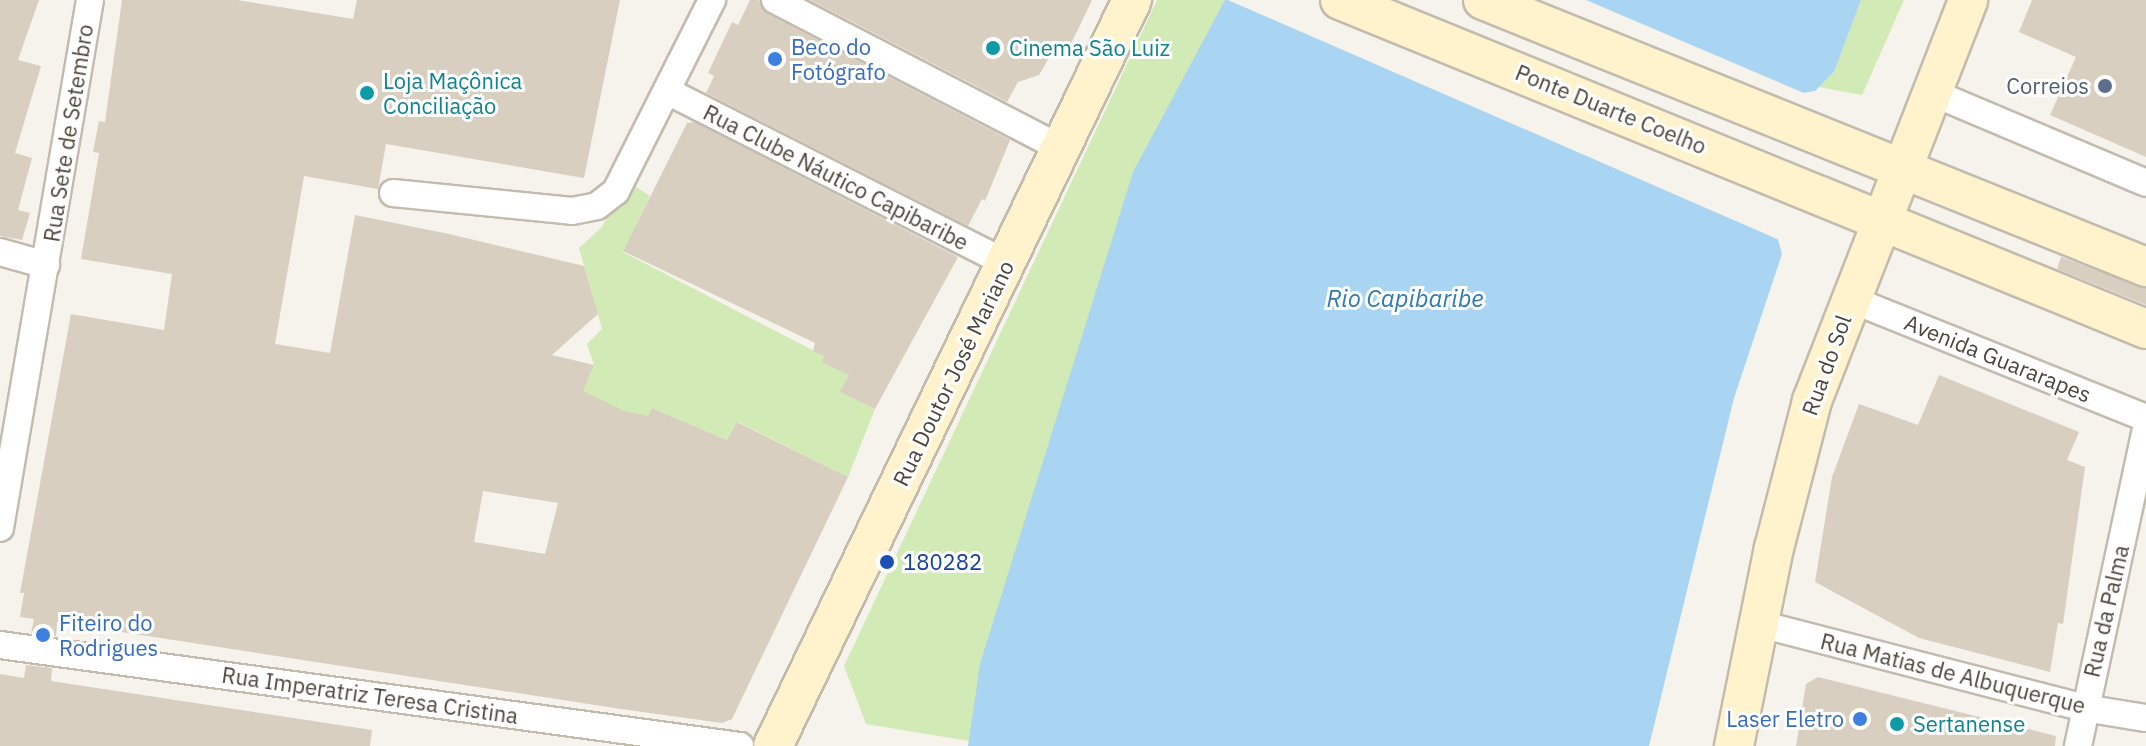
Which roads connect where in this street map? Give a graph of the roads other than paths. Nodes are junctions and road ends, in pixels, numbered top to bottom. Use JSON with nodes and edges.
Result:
{"nodes":[{"id":1,"x":90,"y":0,"type":"edge"},
{"id":2,"x":712,"y":0,"type":"edge"},
{"id":3,"x":775,"y":0,"type":"edge"},
{"id":4,"x":1132,"y":0,"type":"edge"},
{"id":5,"x":1340,"y":0,"type":"edge"},
{"id":6,"x":1483,"y":0,"type":"edge"},
{"id":7,"x":1968,"y":0,"type":"edge"},
{"id":8,"x":667,"y":91,"type":"junction"},
{"id":9,"x":1931,"y":92,"type":"junction"},
{"id":10,"x":1061,"y":148,"type":"junction"},
{"id":11,"x":1900,"y":168,"type":"junction"},
{"id":12,"x":2146,"y":183,"type":"edge"},
{"id":13,"x":393,"y":193,"type":"dead end"},
{"id":14,"x":1881,"y":220,"type":"junction"},
{"id":15,"x":0,"y":252,"type":"edge"},
{"id":16,"x":1006,"y":263,"type":"junction"},
{"id":17,"x":46,"y":265,"type":"junction"},
{"id":18,"x":2146,"y":267,"type":"edge"},
{"id":19,"x":1850,"y":299,"type":"junction"},
{"id":20,"x":2146,"y":329,"type":"edge"},
{"id":21,"x":2146,"y":418,"type":"edge"},
{"id":22,"x":2146,"y":430,"type":"edge"},
{"id":23,"x":0,"y":528,"type":"edge"},
{"id":24,"x":1760,"y":624,"type":"junction"},
{"id":25,"x":0,"y":645,"type":"edge"},
{"id":26,"x":2084,"y":708,"type":"junction"},
{"id":27,"x":2146,"y":718,"type":"edge"},
{"id":28,"x":740,"y":746,"type":"edge"},
{"id":29,"x":773,"y":746,"type":"edge"},
{"id":30,"x":1734,"y":746,"type":"edge"},
{"id":31,"x":2078,"y":746,"type":"edge"}],
"edges":[{"from":1,"to":17,"type":"street","name":"Rua Sete de Setembro"},
{"from":2,"to":8,"type":"street"},
{"from":3,"to":10,"type":"street"},
{"from":4,"to":10,"type":"main road","name":"Rua Doutor José Mariano"},
{"from":5,"to":14,"type":"main road","name":"Ponte Duarte Coelho"},
{"from":6,"to":11,"type":"main road"},
{"from":7,"to":9,"type":"main road","name":"Rua do Sol"},
{"from":8,"to":13,"type":"street"},
{"from":8,"to":16,"type":"street","name":"Rua Clube Náutico Capibaribe"},
{"from":9,"to":11,"type":"main road","name":"Rua do Sol"},
{"from":9,"to":12,"type":"street"},
{"from":10,"to":16,"type":"main road","name":"Rua Doutor José Mariano"},
{"from":11,"to":14,"type":"main road","name":"Rua do Sol"},
{"from":11,"to":18,"type":"main road"},
{"from":14,"to":19,"type":"main road","name":"Rua do Sol"},
{"from":14,"to":20,"type":"main road"},
{"from":15,"to":17,"type":"street"},
{"from":16,"to":29,"type":"main road","name":"Rua Doutor José Mariano"},
{"from":17,"to":23,"type":"street","name":"Rua Sete de Setembro"},
{"from":19,"to":21,"type":"street","name":"Avenida Guararapes"},
{"from":19,"to":24,"type":"main road","name":"Rua do Sol"},
{"from":22,"to":26,"type":"street","name":"Rua da Palma"},
{"from":24,"to":26,"type":"street","name":"Rua Matias de Albuquerque"},
{"from":24,"to":30,"type":"main road","name":"Rua do Sol"},
{"from":25,"to":28,"type":"street","name":"Rua Imperatriz Teresa Cristina"},
{"from":26,"to":27,"type":"street","name":"Rua Matias de Albuquerque"},
{"from":26,"to":31,"type":"street","name":"Rua da Palma"}]}
